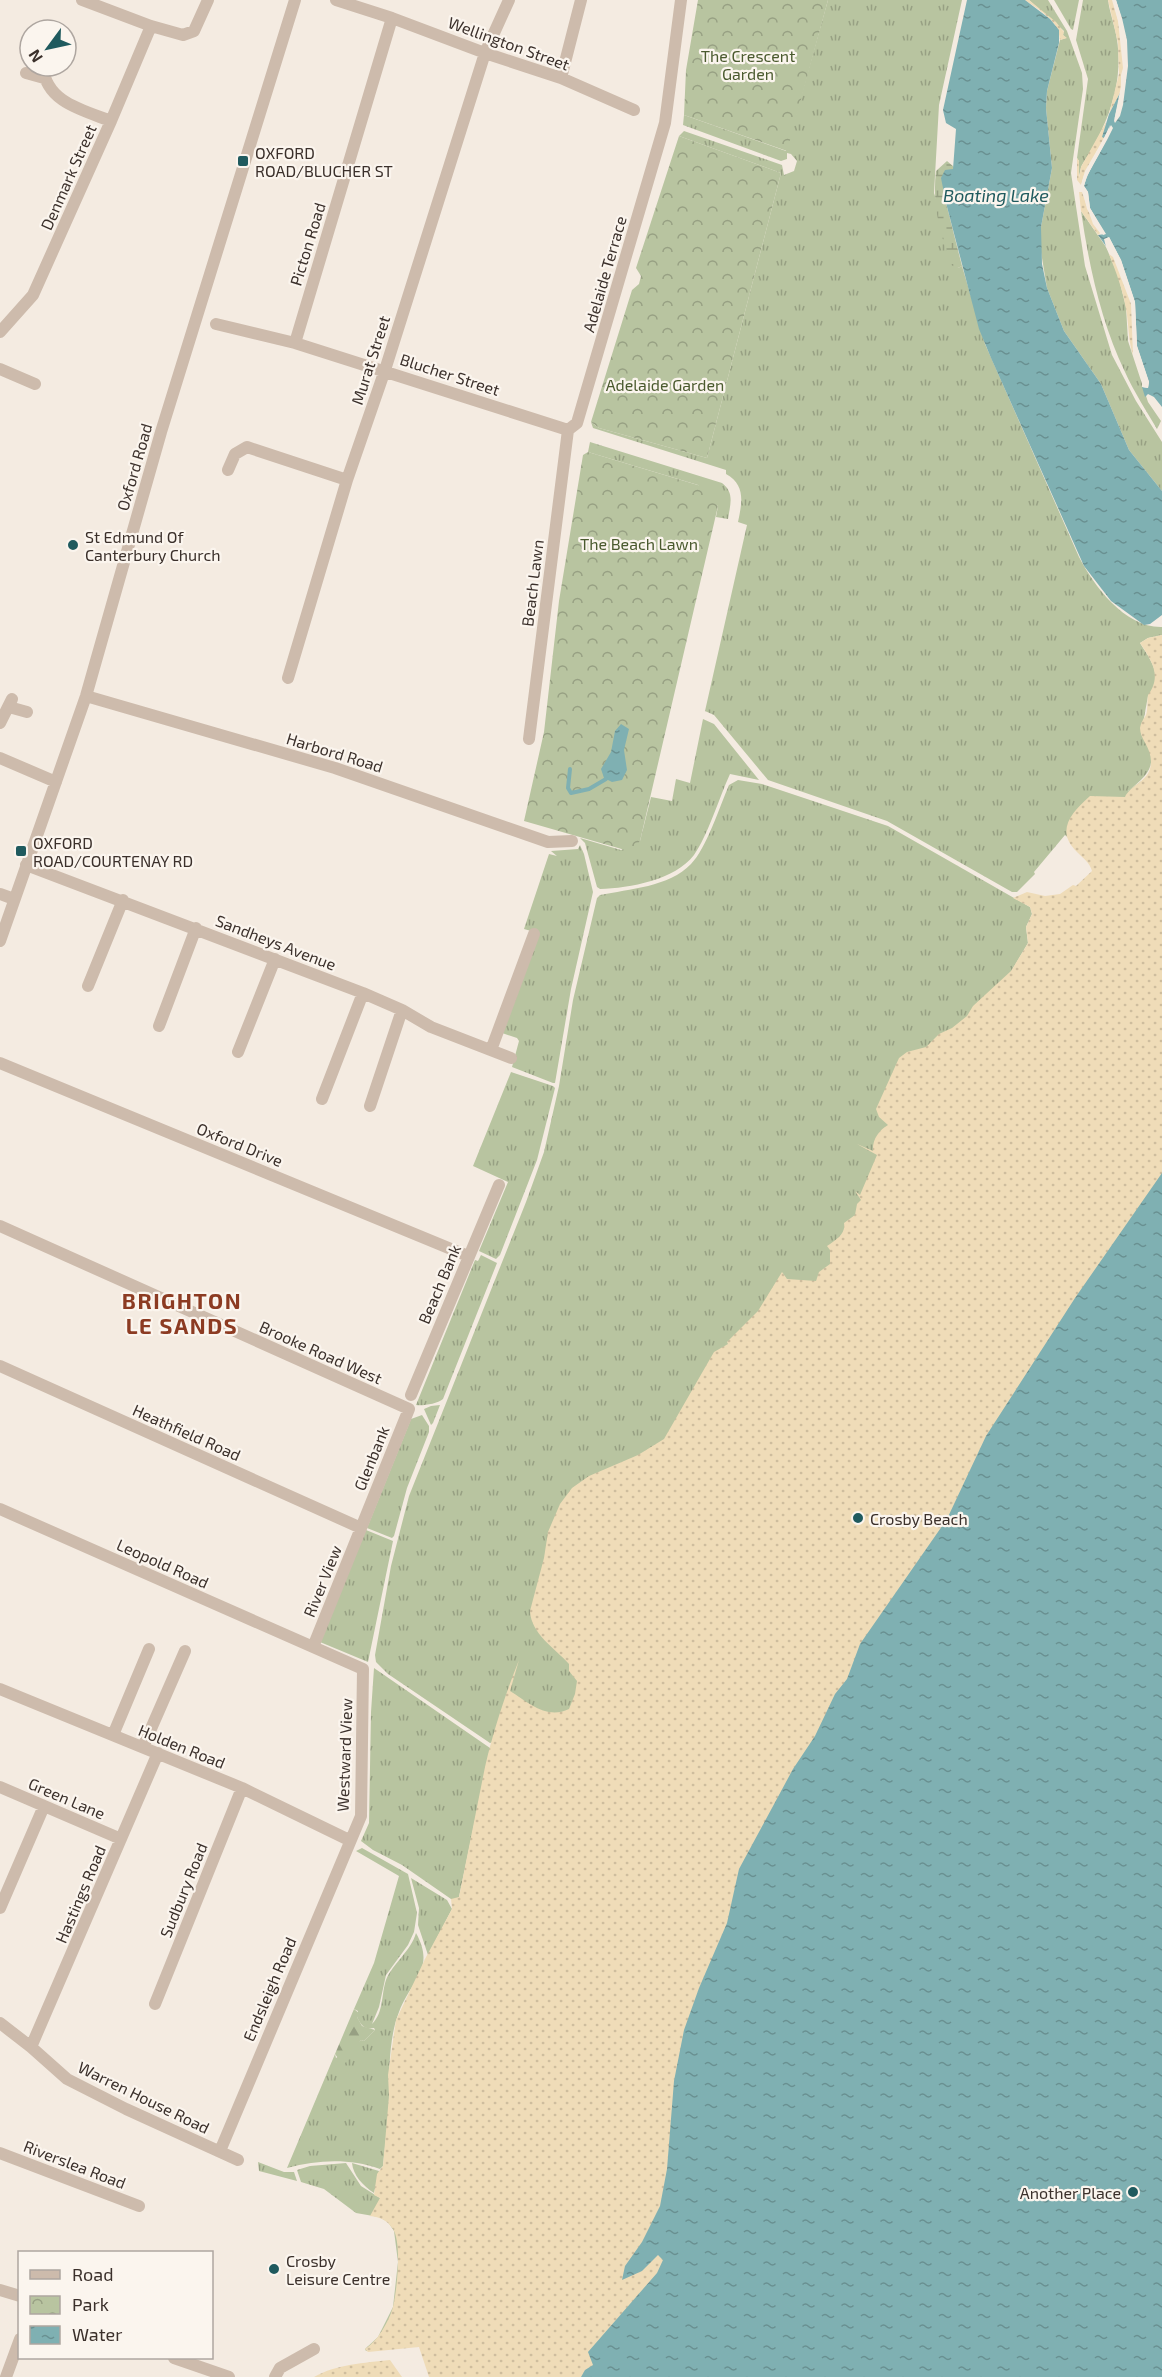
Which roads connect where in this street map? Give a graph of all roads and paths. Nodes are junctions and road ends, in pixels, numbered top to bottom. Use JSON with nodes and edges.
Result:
{"nodes":[{"id":1,"x":82,"y":0,"type":"edge"},
{"id":2,"x":208,"y":0,"type":"edge"},
{"id":3,"x":295,"y":0,"type":"edge"},
{"id":4,"x":509,"y":0,"type":"edge"},
{"id":5,"x":581,"y":0,"type":"edge"},
{"id":6,"x":681,"y":0,"type":"edge"},
{"id":7,"x":343,"y":1,"type":"edge"},
{"id":8,"x":392,"y":18,"type":"junction"},
{"id":9,"x":151,"y":26,"type":"junction"},
{"id":10,"x":485,"y":53,"type":"junction"},
{"id":11,"x":46,"y":78,"type":"edge"},
{"id":12,"x":561,"y":78,"type":"junction"},
{"id":13,"x":634,"y":110,"type":"dead end"},
{"id":14,"x":111,"y":121,"type":"junction"},
{"id":15,"x":216,"y":324,"type":"dead end"},
{"id":16,"x":0,"y":332,"type":"edge"},
{"id":17,"x":295,"y":343,"type":"junction"},
{"id":18,"x":0,"y":369,"type":"edge"},
{"id":19,"x":385,"y":370,"type":"junction"},
{"id":20,"x":35,"y":384,"type":"dead end"},
{"id":21,"x":568,"y":430,"type":"junction"},
{"id":22,"x":228,"y":470,"type":"dead end"},
{"id":23,"x":347,"y":480,"type":"junction"},
{"id":24,"x":288,"y":678,"type":"dead end"},
{"id":25,"x":86,"y":696,"type":"junction"},
{"id":26,"x":27,"y":712,"type":"dead end"},
{"id":27,"x":0,"y":723,"type":"edge"},
{"id":28,"x":529,"y":739,"type":"dead end"},
{"id":29,"x":0,"y":758,"type":"edge"},
{"id":30,"x":56,"y":782,"type":"junction"},
{"id":31,"x":572,"y":841,"type":"dead end"},
{"id":32,"x":26,"y":865,"type":"junction"},
{"id":33,"x":0,"y":894,"type":"edge"},
{"id":34,"x":14,"y":899,"type":"junction"},
{"id":35,"x":123,"y":900,"type":"junction"},
{"id":36,"x":196,"y":928,"type":"junction"},
{"id":37,"x":534,"y":934,"type":"dead end"},
{"id":38,"x":0,"y":941,"type":"edge"},
{"id":39,"x":275,"y":959,"type":"junction"},
{"id":40,"x":88,"y":986,"type":"dead end"},
{"id":41,"x":363,"y":993,"type":"junction"},
{"id":42,"x":402,"y":1010,"type":"junction"},
{"id":43,"x":159,"y":1026,"type":"dead end"},
{"id":44,"x":491,"y":1050,"type":"junction"},
{"id":45,"x":238,"y":1052,"type":"dead end"},
{"id":46,"x":511,"y":1058,"type":"dead end"},
{"id":47,"x":0,"y":1063,"type":"edge"},
{"id":48,"x":322,"y":1099,"type":"dead end"},
{"id":49,"x":370,"y":1106,"type":"dead end"},
{"id":50,"x":500,"y":1185,"type":"dead end"},
{"id":51,"x":0,"y":1226,"type":"edge"},
{"id":52,"x":468,"y":1256,"type":"junction"},
{"id":53,"x":0,"y":1366,"type":"edge"},
{"id":54,"x":411,"y":1395,"type":"dead end"},
{"id":55,"x":399,"y":1405,"type":"joint"},
{"id":56,"x":0,"y":1509,"type":"edge"},
{"id":57,"x":361,"y":1528,"type":"junction"},
{"id":58,"x":313,"y":1647,"type":"junction"},
{"id":59,"x":149,"y":1649,"type":"dead end"},
{"id":60,"x":185,"y":1651,"type":"dead end"},
{"id":61,"x":363,"y":1669,"type":"joint"},
{"id":62,"x":0,"y":1689,"type":"edge"},
{"id":63,"x":113,"y":1735,"type":"junction"},
{"id":64,"x":143,"y":1747,"type":"junction"},
{"id":65,"x":158,"y":1754,"type":"junction"},
{"id":66,"x":0,"y":1787,"type":"edge"},
{"id":67,"x":242,"y":1788,"type":"junction"},
{"id":68,"x":44,"y":1806,"type":"junction"},
{"id":69,"x":121,"y":1839,"type":"junction"},
{"id":70,"x":349,"y":1840,"type":"junction"},
{"id":71,"x":0,"y":1908,"type":"edge"},
{"id":72,"x":156,"y":2004,"type":"dead end"},
{"id":73,"x":0,"y":2023,"type":"edge"},
{"id":74,"x":31,"y":2047,"type":"junction"},
{"id":75,"x":219,"y":2151,"type":"junction"},
{"id":76,"x":0,"y":2153,"type":"edge"},
{"id":77,"x":238,"y":2160,"type":"dead end"},
{"id":78,"x":139,"y":2206,"type":"dead end"},
{"id":79,"x":0,"y":2290,"type":"edge"},
{"id":80,"x":18,"y":2295,"type":"edge"},
{"id":81,"x":18,"y":2344,"type":"edge"},
{"id":82,"x":314,"y":2349,"type":"dead end"},
{"id":83,"x":177,"y":2359,"type":"edge"},
{"id":84,"x":6,"y":2377,"type":"edge"},
{"id":85,"x":229,"y":2377,"type":"edge"},
{"id":86,"x":275,"y":2377,"type":"edge"}],
"edges":[{"from":1,"to":9,"type":"street"},
{"from":2,"to":9,"type":"street"},
{"from":3,"to":25,"type":"street","name":"Oxford Road"},
{"from":4,"to":10,"type":"street","name":"Murat Street"},
{"from":5,"to":12,"type":"street"},
{"from":6,"to":21,"type":"street","name":"Adelaide Terrace"},
{"from":7,"to":8,"type":"street","name":"Wellington Street"},
{"from":8,"to":10,"type":"street","name":"Wellington Street"},
{"from":8,"to":17,"type":"street","name":"Picton Road"},
{"from":9,"to":14,"type":"street","name":"Denmark Street"},
{"from":10,"to":12,"type":"street","name":"Wellington Street"},
{"from":10,"to":19,"type":"street","name":"Murat Street"},
{"from":11,"to":14,"type":"street"},
{"from":12,"to":13,"type":"street","name":"Wellington Street"},
{"from":14,"to":16,"type":"street","name":"Denmark Street"},
{"from":15,"to":17,"type":"street","name":"Blucher Street"},
{"from":17,"to":19,"type":"street","name":"Blucher Street"},
{"from":18,"to":20,"type":"street"},
{"from":19,"to":21,"type":"street","name":"Blucher Street"},
{"from":19,"to":23,"type":"street","name":"Murat Street"},
{"from":21,"to":28,"type":"street","name":"Beach Lawn"},
{"from":22,"to":23,"type":"street"},
{"from":23,"to":24,"type":"street","name":"Murat Street"},
{"from":25,"to":30,"type":"street","name":"Oxford Road"},
{"from":25,"to":31,"type":"street","name":"Harbord Road"},
{"from":26,"to":27,"type":"street"},
{"from":29,"to":30,"type":"street"},
{"from":30,"to":32,"type":"street","name":"Oxford Road"},
{"from":32,"to":34,"type":"street","name":"Oxford Road"},
{"from":32,"to":35,"type":"street","name":"Sandheys Avenue"},
{"from":33,"to":34,"type":"street"},
{"from":34,"to":38,"type":"street","name":"Oxford Road"},
{"from":35,"to":36,"type":"street","name":"Sandheys Avenue"},
{"from":35,"to":40,"type":"street"},
{"from":36,"to":39,"type":"street","name":"Sandheys Avenue"},
{"from":36,"to":43,"type":"street"},
{"from":37,"to":44,"type":"street"},
{"from":39,"to":41,"type":"street","name":"Sandheys Avenue"},
{"from":39,"to":45,"type":"street"},
{"from":41,"to":42,"type":"street","name":"Sandheys Avenue"},
{"from":41,"to":48,"type":"street"},
{"from":42,"to":44,"type":"street","name":"Sandheys Avenue"},
{"from":42,"to":49,"type":"street"},
{"from":44,"to":46,"type":"street","name":"Sandheys Avenue"},
{"from":47,"to":52,"type":"street","name":"Oxford Drive"},
{"from":50,"to":52,"type":"street","name":"Beach Bank"},
{"from":51,"to":55,"type":"street","name":"Brooke Road West"},
{"from":52,"to":54,"type":"street","name":"Beach Bank"},
{"from":53,"to":57,"type":"street","name":"Heathfield Road"},
{"from":55,"to":57,"type":"street","name":"Glenbank"},
{"from":56,"to":58,"type":"street","name":"Leopold Road"},
{"from":57,"to":58,"type":"street","name":"River View"},
{"from":58,"to":61,"type":"street","name":"Leopold Road"},
{"from":59,"to":63,"type":"street"},
{"from":60,"to":64,"type":"street"},
{"from":61,"to":70,"type":"street","name":"Westward View"},
{"from":62,"to":63,"type":"street","name":"Holden Road"},
{"from":63,"to":64,"type":"street","name":"Holden Road"},
{"from":64,"to":65,"type":"street","name":"Holden Road"},
{"from":65,"to":67,"type":"street","name":"Holden Road"},
{"from":65,"to":69,"type":"street","name":"Hastings Road"},
{"from":66,"to":68,"type":"street","name":"Green Lane"},
{"from":67,"to":70,"type":"street","name":"Holden Road"},
{"from":67,"to":72,"type":"street","name":"Sudbury Road"},
{"from":68,"to":69,"type":"street","name":"Green Lane"},
{"from":68,"to":71,"type":"street"},
{"from":69,"to":74,"type":"street","name":"Hastings Road"},
{"from":70,"to":75,"type":"street","name":"Endsleigh Road"},
{"from":73,"to":74,"type":"street","name":"Warren House Road"},
{"from":74,"to":75,"type":"street","name":"Warren House Road"},
{"from":75,"to":77,"type":"street","name":"Warren House Road"},
{"from":76,"to":78,"type":"street","name":"Riverslea Road"},
{"from":79,"to":80,"type":"street"},
{"from":81,"to":84,"type":"street"},
{"from":82,"to":86,"type":"street"},
{"from":83,"to":85,"type":"street"}]}
